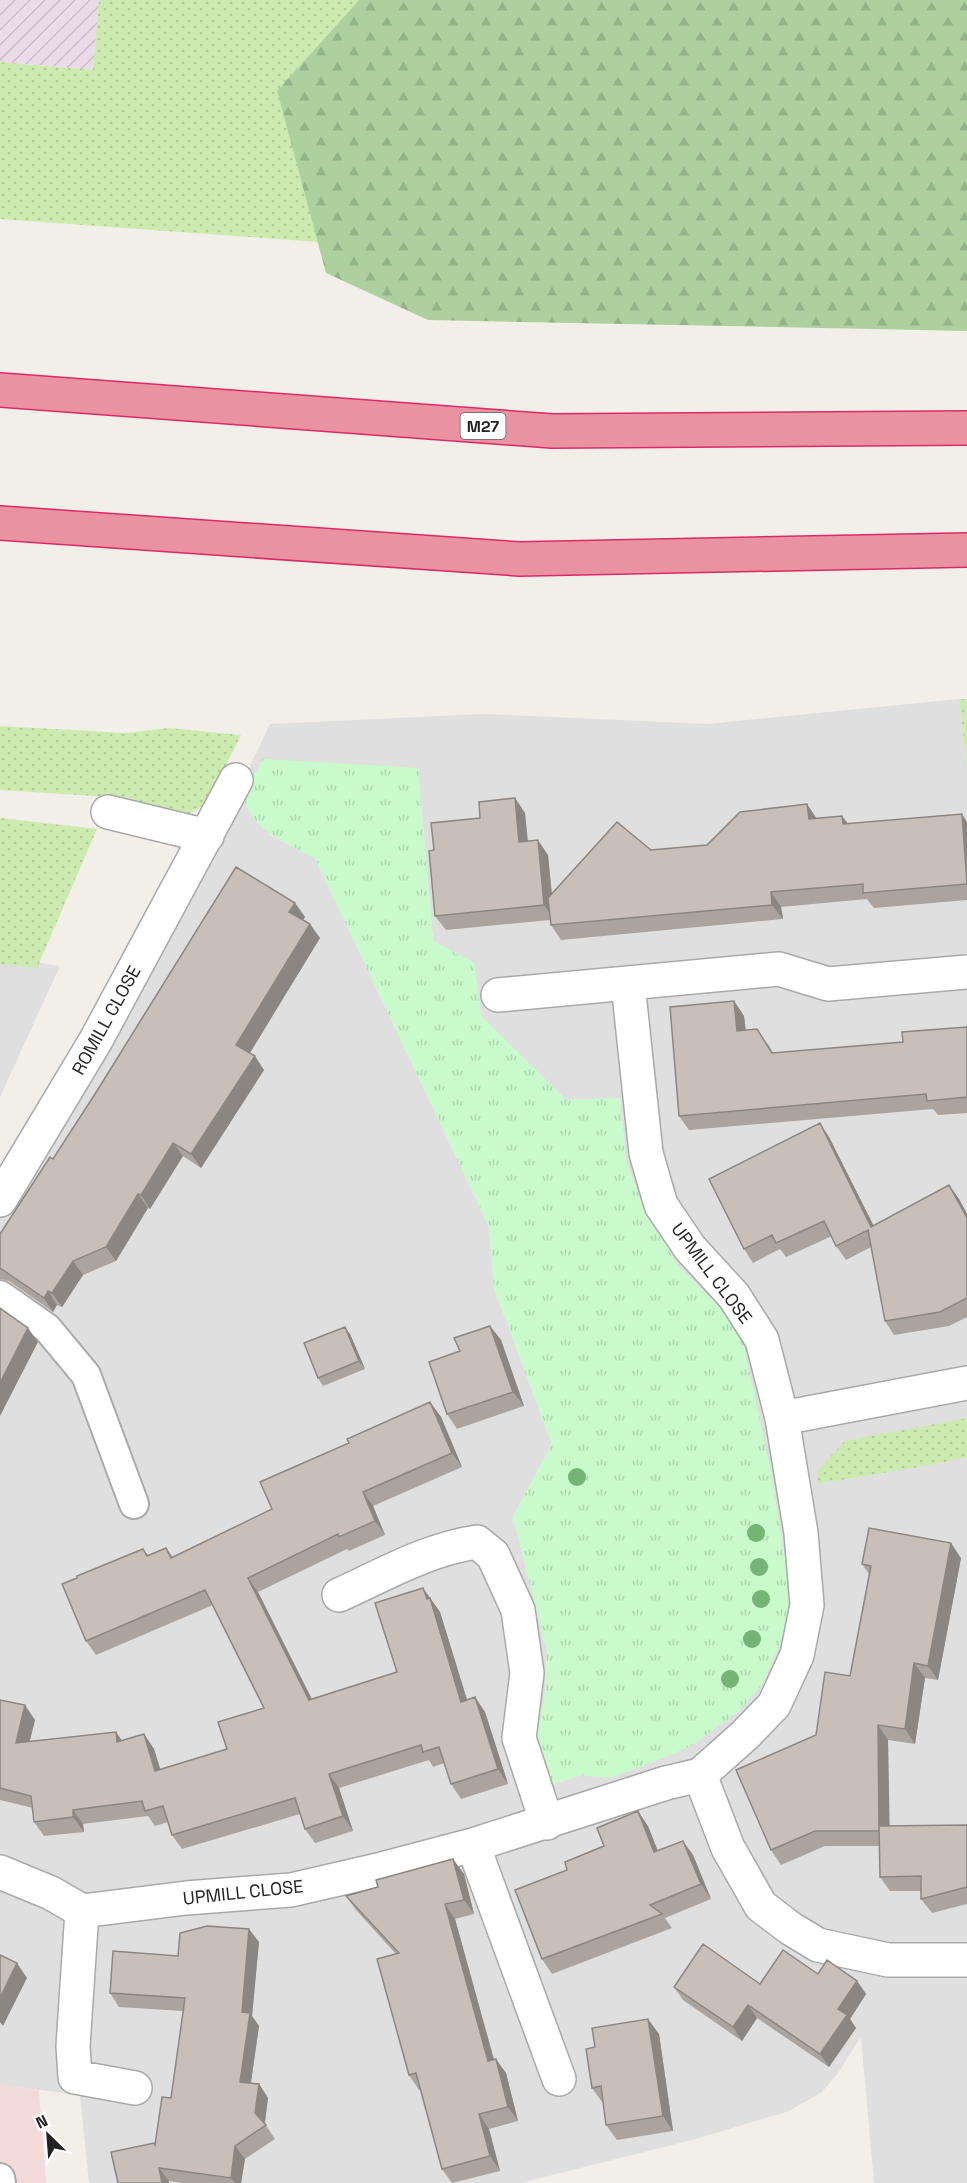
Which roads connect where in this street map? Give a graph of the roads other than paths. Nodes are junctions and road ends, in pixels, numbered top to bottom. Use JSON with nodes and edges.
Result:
{"nodes":[{"id":1,"x":0,"y":390,"type":"edge"},
{"id":2,"x":967,"y":429,"type":"edge"},
{"id":3,"x":0,"y":523,"type":"edge"},
{"id":4,"x":967,"y":550,"type":"edge"},
{"id":5,"x":236,"y":780,"type":"dead end"},
{"id":6,"x":108,"y":812,"type":"dead end"},
{"id":7,"x":207,"y":836,"type":"junction"},
{"id":8,"x":967,"y":972,"type":"edge"},
{"id":9,"x":628,"y":984,"type":"junction"},
{"id":10,"x":498,"y":995,"type":"dead end"},
{"id":11,"x":0,"y":1200,"type":"edge"},
{"id":12,"x":0,"y":1295,"type":"edge"},
{"id":13,"x":967,"y":1383,"type":"edge"},
{"id":14,"x":782,"y":1418,"type":"junction"},
{"id":15,"x":134,"y":1504,"type":"dead end"},
{"id":16,"x":339,"y":1595,"type":"dead end"},
{"id":17,"x":700,"y":1774,"type":"junction"},
{"id":18,"x":548,"y":1823,"type":"junction"},
{"id":19,"x":473,"y":1845,"type":"junction"},
{"id":20,"x":0,"y":1872,"type":"edge"},
{"id":21,"x":82,"y":1911,"type":"junction"},
{"id":22,"x":967,"y":1960,"type":"edge"},
{"id":23,"x":559,"y":2079,"type":"dead end"},
{"id":24,"x":135,"y":2088,"type":"dead end"},
{"id":25,"x":0,"y":2178,"type":"edge"},
{"id":26,"x":1,"y":2183,"type":"edge"}],
"edges":[{"from":1,"to":2,"type":"highway","number":"M27"},
{"from":3,"to":4,"type":"highway"},
{"from":5,"to":7,"type":"street","name":"ROMILL CLOSE"},
{"from":6,"to":7,"type":"street"},
{"from":7,"to":11,"type":"street","name":"ROMILL CLOSE"},
{"from":8,"to":9,"type":"street"},
{"from":9,"to":10,"type":"street"},
{"from":9,"to":14,"type":"street","name":"UPMILL CLOSE"},
{"from":12,"to":15,"type":"lane"},
{"from":13,"to":14,"type":"street"},
{"from":14,"to":17,"type":"street","name":"UPMILL CLOSE"},
{"from":16,"to":18,"type":"street"},
{"from":17,"to":18,"type":"street","name":"UPMILL CLOSE"},
{"from":17,"to":22,"type":"street"},
{"from":18,"to":19,"type":"street","name":"UPMILL CLOSE"},
{"from":19,"to":21,"type":"street","name":"UPMILL CLOSE"},
{"from":19,"to":23,"type":"street"},
{"from":20,"to":21,"type":"street"},
{"from":21,"to":24,"type":"street"},
{"from":25,"to":26,"type":"lane"}]}
